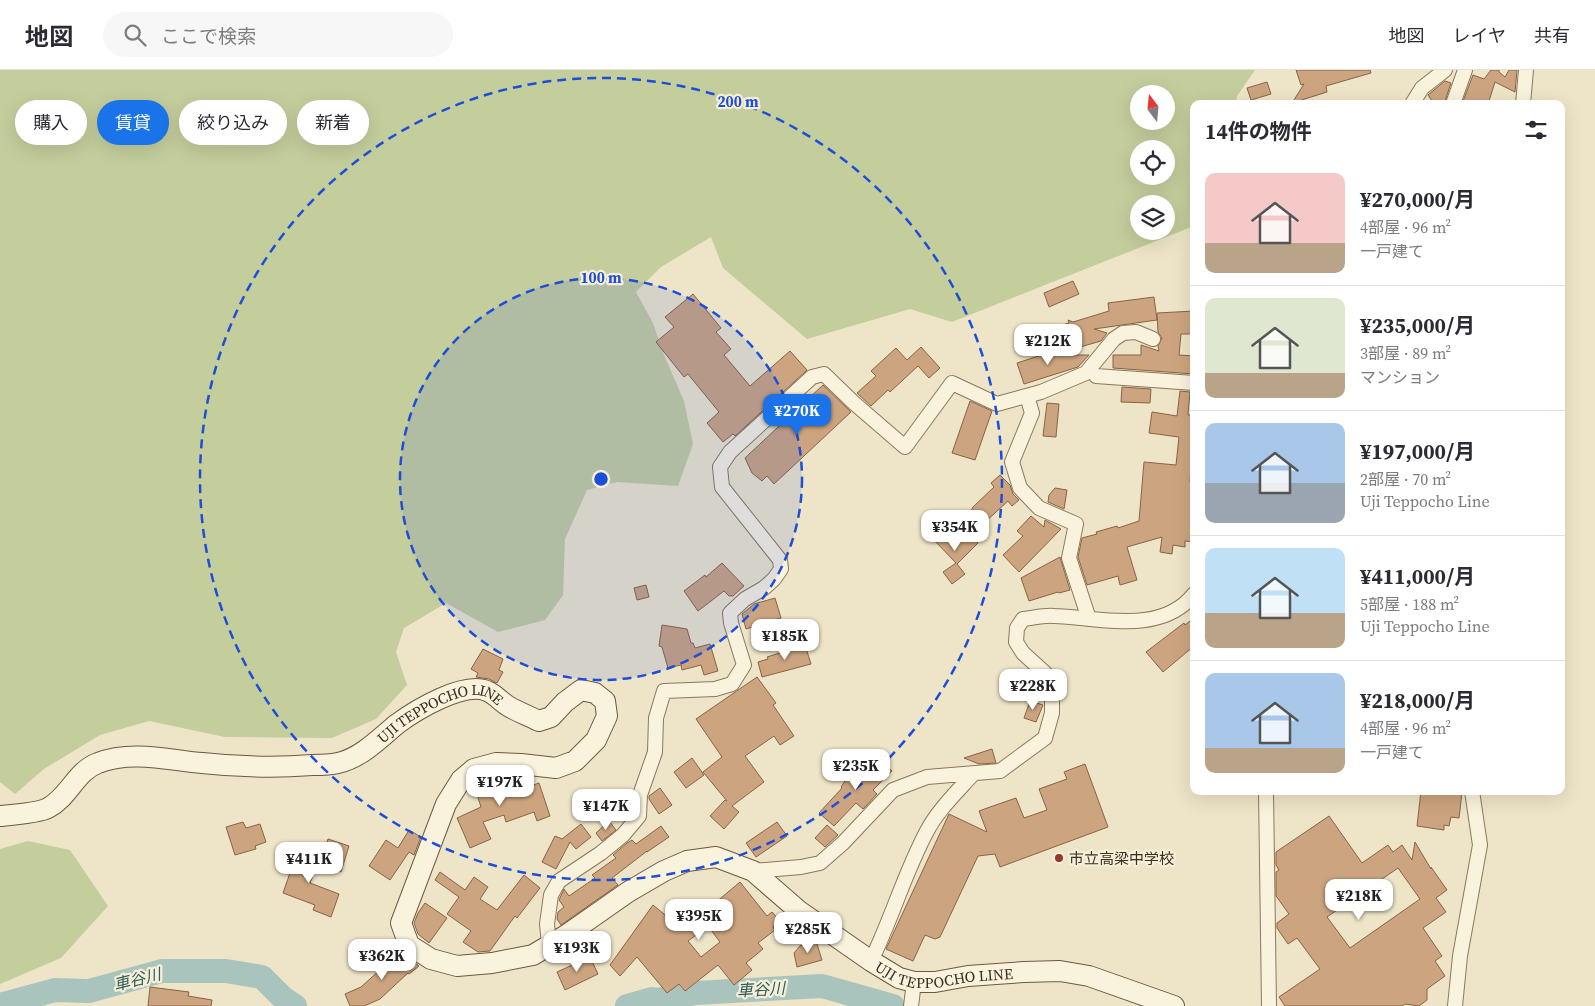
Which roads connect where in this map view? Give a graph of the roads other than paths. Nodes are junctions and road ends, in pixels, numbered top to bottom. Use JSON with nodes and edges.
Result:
{"nodes":[{"id":1,"x":1445,"y":70,"type":"edge"},
{"id":2,"x":1465,"y":70,"type":"edge"},
{"id":3,"x":1526,"y":70,"type":"edge"},
{"id":4,"x":1414,"y":100,"type":"edge"},
{"id":5,"x":1454,"y":100,"type":"edge"},
{"id":6,"x":1523,"y":100,"type":"edge"},
{"id":7,"x":1153,"y":339,"type":"dead end"},
{"id":8,"x":1096,"y":376,"type":"dead end"},
{"id":9,"x":1190,"y":383,"type":"edge"},
{"id":10,"x":1027,"y":396,"type":"junction"},
{"id":11,"x":1190,"y":599,"type":"edge"},
{"id":12,"x":1089,"y":619,"type":"junction"},
{"id":13,"x":973,"y":774,"type":"junction"},
{"id":14,"x":1266,"y":795,"type":"edge"},
{"id":15,"x":1473,"y":795,"type":"edge"},
{"id":16,"x":0,"y":816,"type":"edge"},
{"id":17,"x":753,"y":871,"type":"junction"},
{"id":18,"x":549,"y":945,"type":"junction"},
{"id":19,"x":871,"y":961,"type":"junction"},
{"id":20,"x":913,"y":994,"type":"edge"},
{"id":21,"x":1174,"y":1006,"type":"edge"},
{"id":22,"x":1269,"y":1006,"type":"edge"},
{"id":23,"x":1455,"y":1006,"type":"edge"}],
"edges":[{"from":1,"to":4,"type":"street"},
{"from":2,"to":5,"type":"street"},
{"from":3,"to":6,"type":"street"},
{"from":7,"to":10,"type":"street"},
{"from":8,"to":9,"type":"street"},
{"from":10,"to":12,"type":"street"},
{"from":10,"to":18,"type":"street"},
{"from":11,"to":12,"type":"street"},
{"from":12,"to":13,"type":"street"},
{"from":13,"to":17,"type":"street"},
{"from":13,"to":19,"type":"street"},
{"from":14,"to":22,"type":"street"},
{"from":15,"to":23,"type":"street"},
{"from":16,"to":18,"type":"main road","name":"UJI TEPPOCHO LINE"},
{"from":17,"to":18,"type":"main road","name":"UJI TEPPOCHO LINE"},
{"from":17,"to":19,"type":"main road","name":"UJI TEPPOCHO LINE"},
{"from":19,"to":20,"type":"main road","name":"UJI TEPPOCHO LINE"},
{"from":20,"to":21,"type":"main road","name":"UJI TEPPOCHO LINE"}]}
